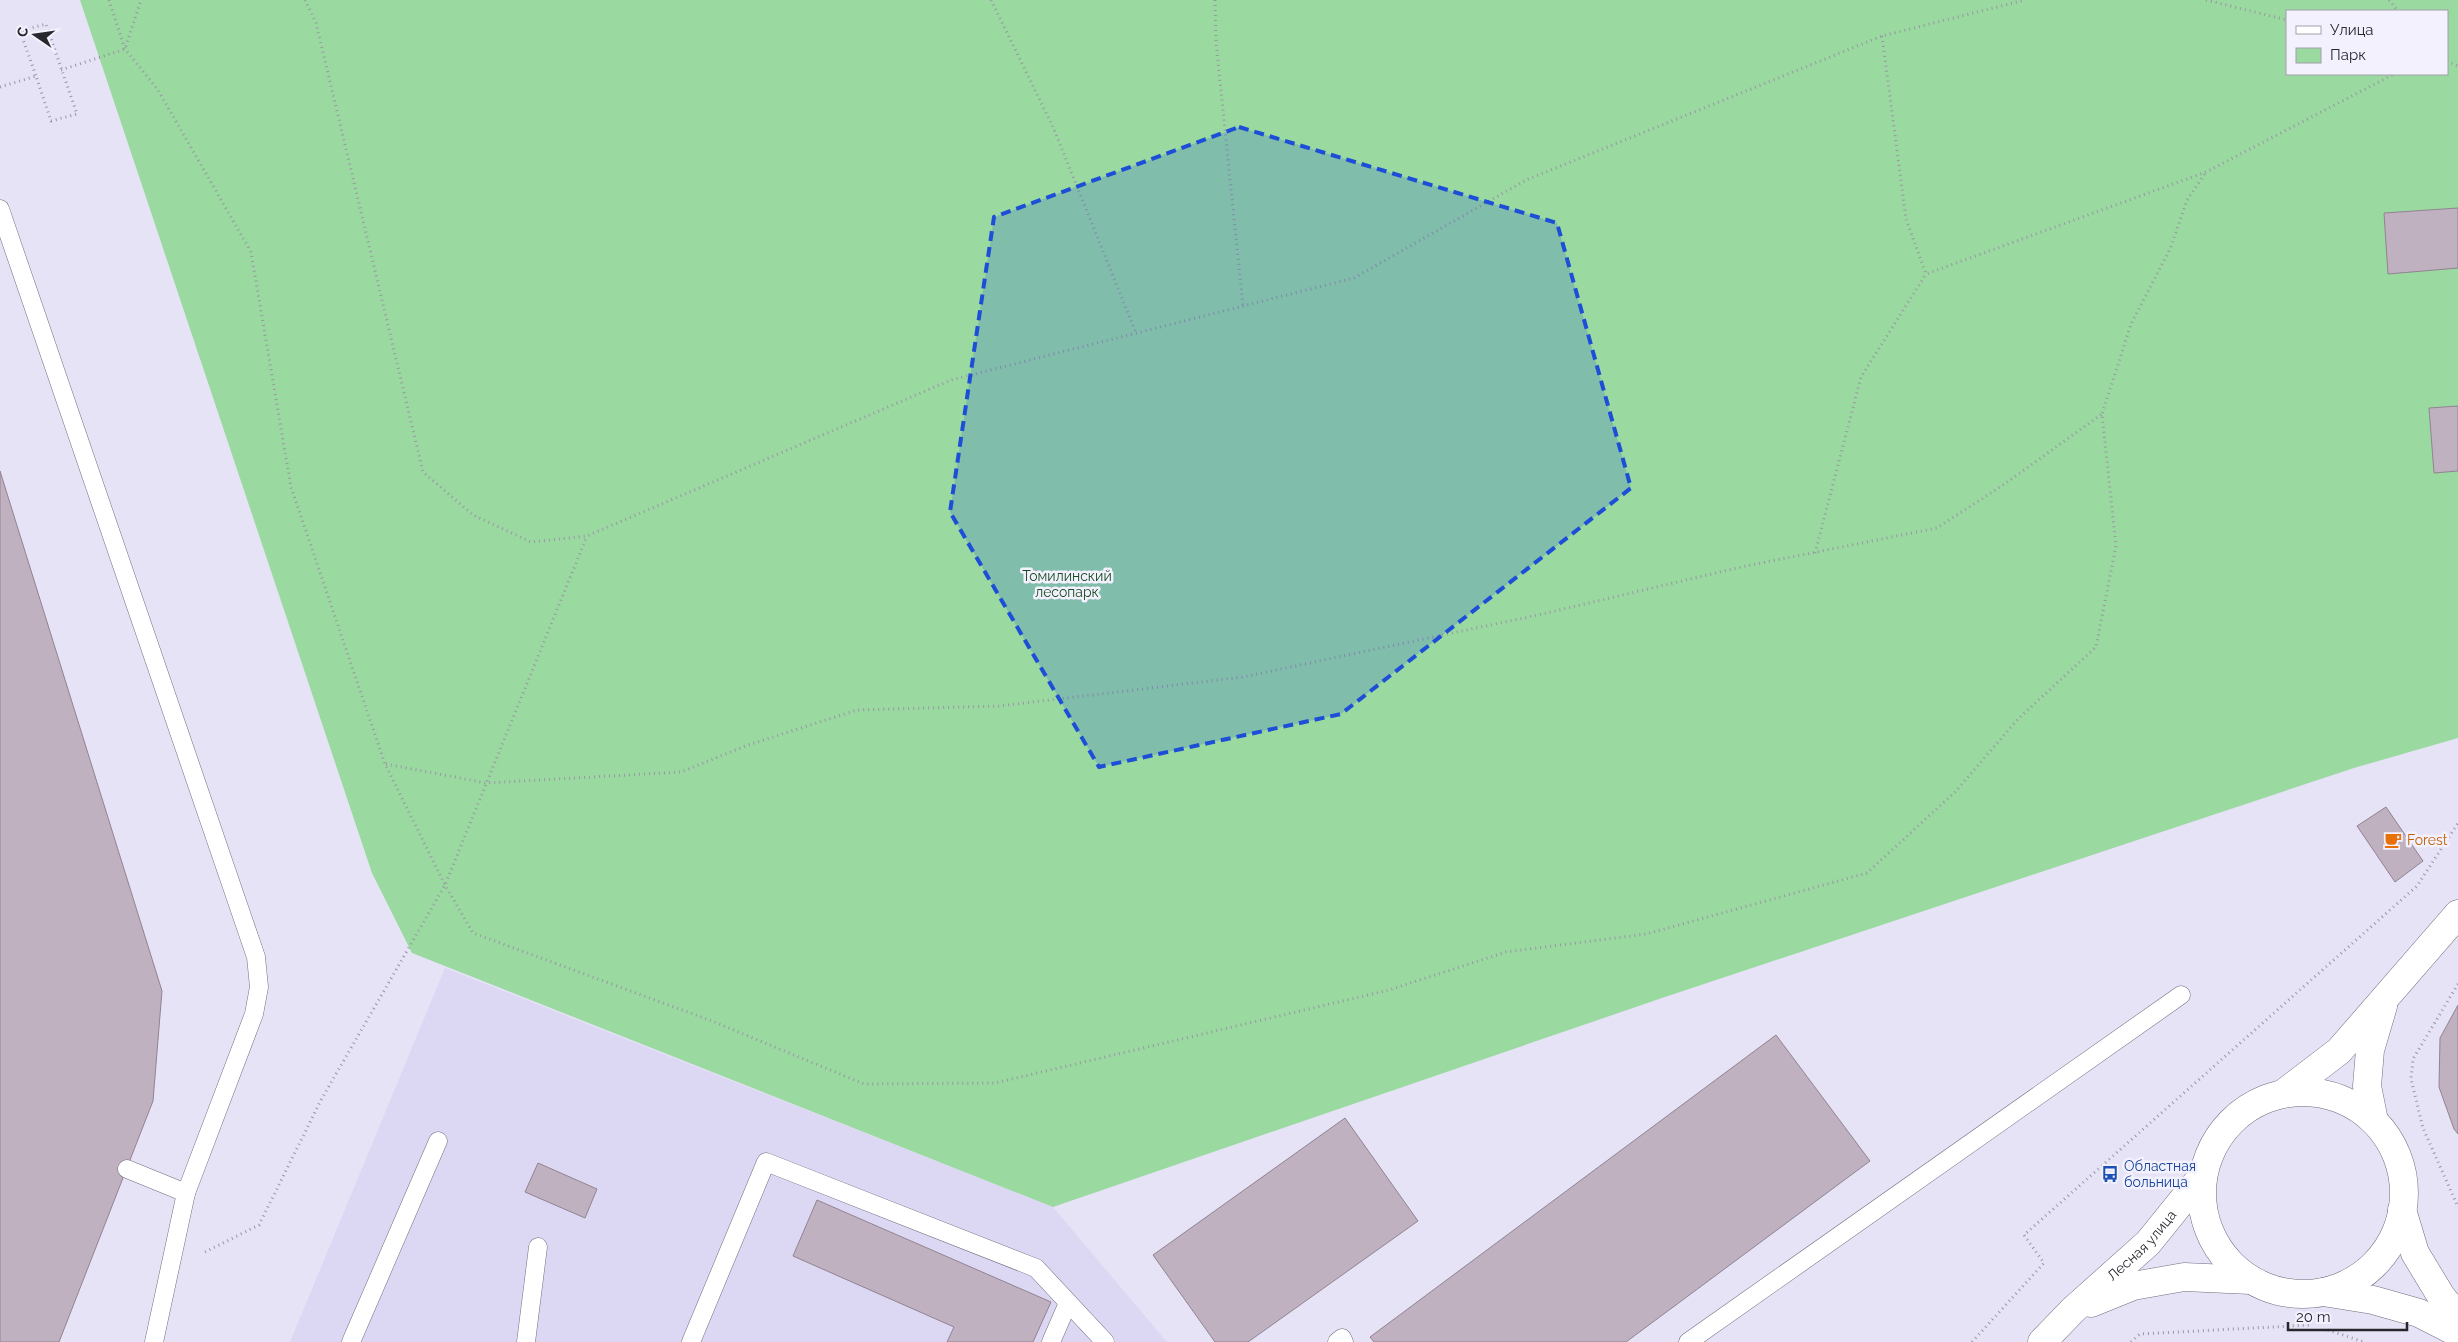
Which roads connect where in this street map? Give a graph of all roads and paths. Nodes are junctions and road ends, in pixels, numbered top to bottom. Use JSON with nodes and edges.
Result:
{"nodes":[{"id":1,"x":109,"y":0,"type":"edge"},
{"id":2,"x":141,"y":0,"type":"edge"},
{"id":3,"x":305,"y":0,"type":"edge"},
{"id":4,"x":992,"y":0,"type":"edge"},
{"id":5,"x":1215,"y":0,"type":"edge"},
{"id":6,"x":2025,"y":0,"type":"edge"},
{"id":7,"x":2206,"y":0,"type":"edge"},
{"id":8,"x":2389,"y":0,"type":"edge"},
{"id":9,"x":2397,"y":10,"type":"edge"},
{"id":10,"x":2286,"y":20,"type":"edge"},
{"id":11,"x":1882,"y":36,"type":"junction"},
{"id":12,"x":125,"y":49,"type":"junction"},
{"id":13,"x":61,"y":70,"type":"junction"},
{"id":14,"x":2392,"y":75,"type":"edge"},
{"id":15,"x":36,"y":76,"type":"junction"},
{"id":16,"x":0,"y":87,"type":"edge"},
{"id":17,"x":2206,"y":172,"type":"junction"},
{"id":18,"x":0,"y":209,"type":"edge"},
{"id":19,"x":1926,"y":274,"type":"junction"},
{"id":20,"x":1243,"y":306,"type":"junction"},
{"id":21,"x":1136,"y":333,"type":"junction"},
{"id":22,"x":2102,"y":414,"type":"junction"},
{"id":23,"x":587,"y":536,"type":"junction"},
{"id":24,"x":1815,"y":552,"type":"junction"},
{"id":25,"x":385,"y":764,"type":"junction"},
{"id":26,"x":486,"y":783,"type":"junction"},
{"id":27,"x":2458,"y":823,"type":"edge"},
{"id":28,"x":445,"y":884,"type":"junction"},
{"id":29,"x":2458,"y":914,"type":"edge"},
{"id":30,"x":2458,"y":984,"type":"edge"},
{"id":31,"x":2386,"y":994,"type":"junction"},
{"id":32,"x":2181,"y":995,"type":"dead end"},
{"id":33,"x":2284,"y":1093,"type":"junction"},
{"id":34,"x":2374,"y":1121,"type":"junction"},
{"id":35,"x":438,"y":1141,"type":"dead end"},
{"id":36,"x":127,"y":1169,"type":"dead end"},
{"id":37,"x":2204,"y":1175,"type":"junction"},
{"id":38,"x":186,"y":1193,"type":"junction"},
{"id":39,"x":2458,"y":1207,"type":"edge"},
{"id":40,"x":2402,"y":1210,"type":"junction"},
{"id":41,"x":538,"y":1246,"type":"dead end"},
{"id":42,"x":168,"y":1269,"type":"junction"},
{"id":43,"x":2251,"y":1280,"type":"junction"},
{"id":44,"x":2321,"y":1292,"type":"junction"},
{"id":45,"x":1068,"y":1303,"type":"junction"},
{"id":46,"x":2073,"y":1310,"type":"junction"},
{"id":47,"x":2458,"y":1317,"type":"edge"},
{"id":48,"x":2311,"y":1325,"type":"dead end"},
{"id":49,"x":2320,"y":1328,"type":"dead end"},
{"id":50,"x":2458,"y":1333,"type":"edge"},
{"id":51,"x":154,"y":1342,"type":"edge"},
{"id":52,"x":351,"y":1342,"type":"edge"},
{"id":53,"x":526,"y":1342,"type":"edge"},
{"id":54,"x":690,"y":1342,"type":"edge"},
{"id":55,"x":1051,"y":1342,"type":"edge"},
{"id":56,"x":1105,"y":1342,"type":"edge"},
{"id":57,"x":1337,"y":1342,"type":"edge"},
{"id":58,"x":1344,"y":1342,"type":"edge"},
{"id":59,"x":1688,"y":1342,"type":"edge"},
{"id":60,"x":1972,"y":1342,"type":"edge"},
{"id":61,"x":2042,"y":1342,"type":"edge"},
{"id":62,"x":2131,"y":1342,"type":"edge"},
{"id":63,"x":2364,"y":1342,"type":"edge"}],
"edges":[{"from":1,"to":12,"type":"path"},
{"from":2,"to":12,"type":"path"},
{"from":3,"to":23,"type":"path"},
{"from":4,"to":21,"type":"path"},
{"from":5,"to":20,"type":"path"},
{"from":6,"to":11,"type":"path"},
{"from":7,"to":10,"type":"path"},
{"from":8,"to":9,"type":"path"},
{"from":11,"to":19,"type":"path"},
{"from":11,"to":20,"type":"path"},
{"from":12,"to":13,"type":"path"},
{"from":12,"to":25,"type":"path"},
{"from":13,"to":15,"type":"path"},
{"from":13,"to":15,"type":"path"},
{"from":14,"to":17,"type":"path"},
{"from":15,"to":16,"type":"path"},
{"from":17,"to":19,"type":"path"},
{"from":17,"to":22,"type":"path"},
{"from":18,"to":38,"type":"lane"},
{"from":19,"to":24,"type":"path"},
{"from":20,"to":21,"type":"path"},
{"from":21,"to":23,"type":"path"},
{"from":22,"to":24,"type":"path"},
{"from":22,"to":28,"type":"path"},
{"from":23,"to":26,"type":"path"},
{"from":24,"to":26,"type":"path"},
{"from":25,"to":26,"type":"path"},
{"from":25,"to":28,"type":"path"},
{"from":26,"to":28,"type":"path"},
{"from":27,"to":60,"type":"path"},
{"from":28,"to":42,"type":"path"},
{"from":29,"to":31,"type":"main road"},
{"from":30,"to":39,"type":"path"},
{"from":31,"to":33,"type":"main road"},
{"from":31,"to":34,"type":"main road"},
{"from":32,"to":59,"type":"lane"},
{"from":33,"to":34,"type":"main road"},
{"from":33,"to":37,"type":"main road"},
{"from":34,"to":40,"type":"main road"},
{"from":35,"to":52,"type":"lane"},
{"from":36,"to":38,"type":"lane"},
{"from":37,"to":43,"type":"main road"},
{"from":37,"to":46,"type":"main road","name":"Лесная улица"},
{"from":38,"to":42,"type":"lane"},
{"from":40,"to":44,"type":"main road"},
{"from":40,"to":47,"type":"main road"},
{"from":41,"to":53,"type":"lane"},
{"from":42,"to":51,"type":"lane"},
{"from":43,"to":44,"type":"main road"},
{"from":43,"to":46,"type":"main road","name":"Лесная улица"},
{"from":44,"to":50,"type":"main road"},
{"from":45,"to":54,"type":"lane"},
{"from":45,"to":55,"type":"lane"},
{"from":45,"to":56,"type":"lane"},
{"from":46,"to":61,"type":"main road","name":"Лесная улица"},
{"from":48,"to":62,"type":"path"},
{"from":49,"to":63,"type":"path"},
{"from":57,"to":58,"type":"lane"}]}
